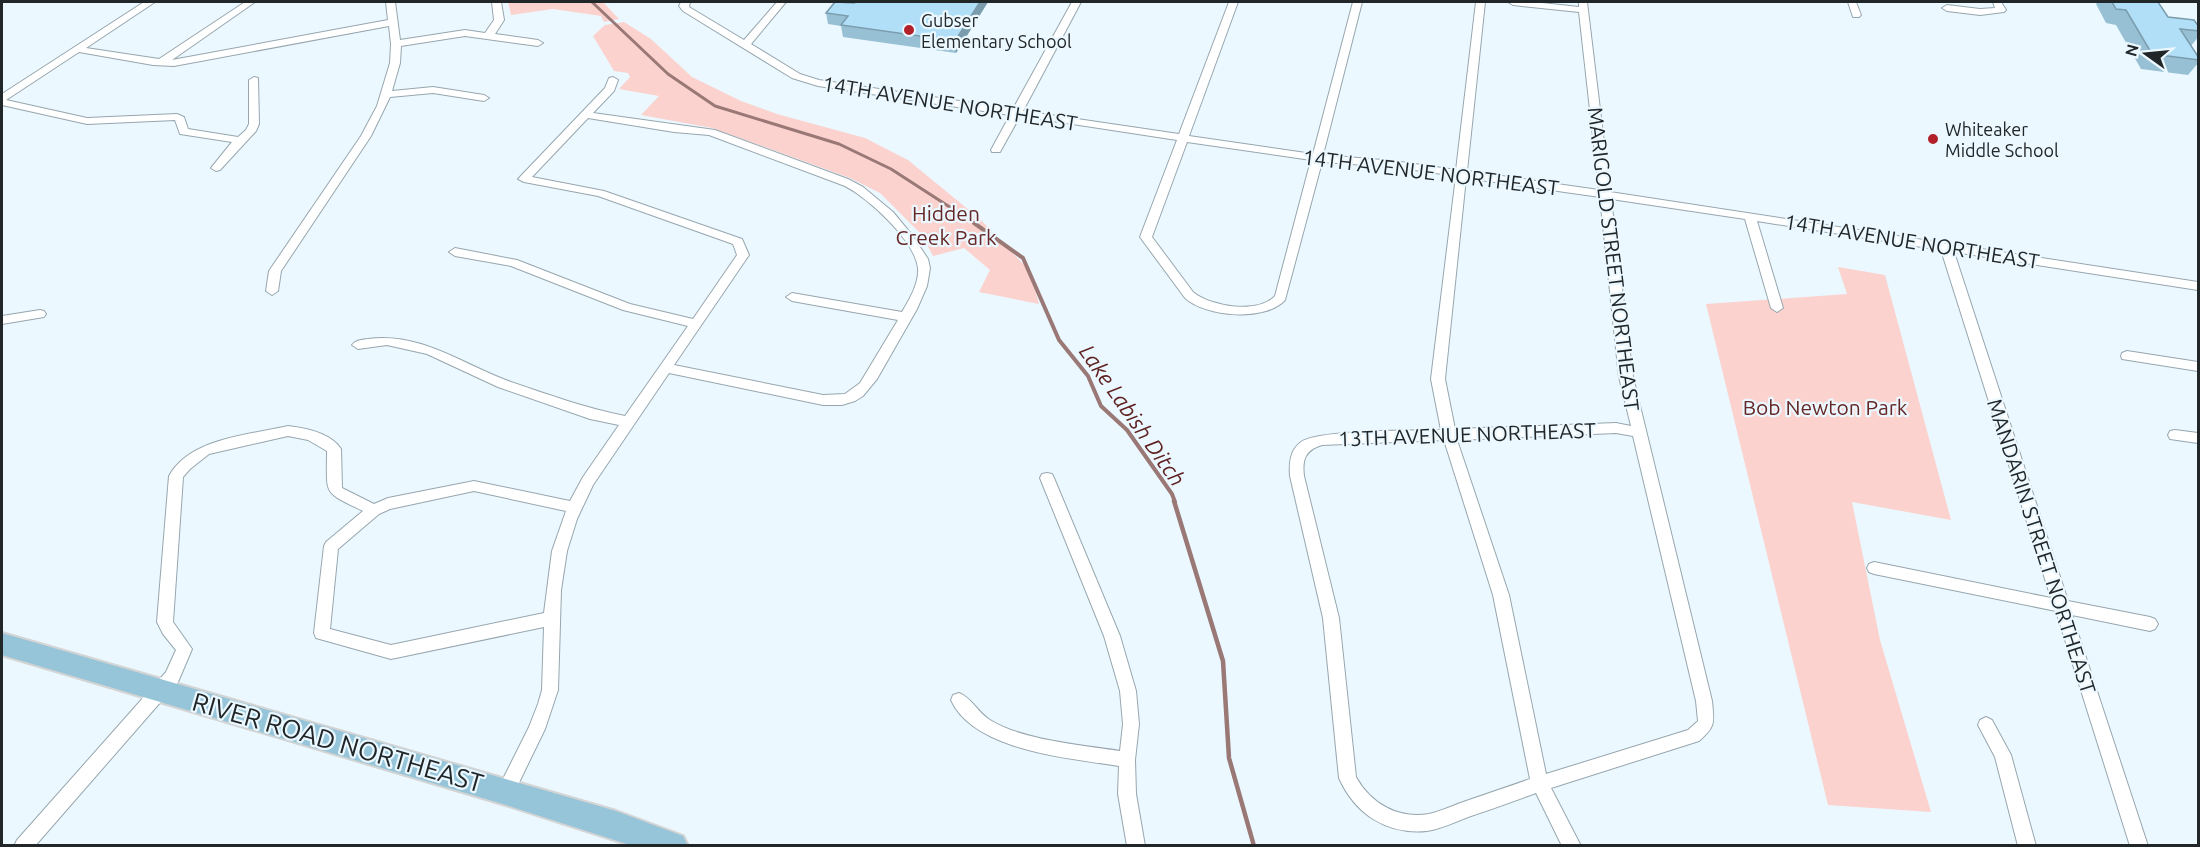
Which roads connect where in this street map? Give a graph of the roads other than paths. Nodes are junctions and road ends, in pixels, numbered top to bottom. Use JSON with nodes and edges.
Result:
{"nodes":[{"id":1,"x":150,"y":2,"type":"edge"},
{"id":2,"x":250,"y":2,"type":"edge"},
{"id":3,"x":390,"y":2,"type":"edge"},
{"id":4,"x":497,"y":2,"type":"edge"},
{"id":5,"x":782,"y":2,"type":"edge"},
{"id":6,"x":1077,"y":2,"type":"edge"},
{"id":7,"x":1234,"y":2,"type":"edge"},
{"id":8,"x":1358,"y":2,"type":"edge"},
{"id":9,"x":1481,"y":2,"type":"edge"},
{"id":10,"x":1513,"y":2,"type":"edge"},
{"id":11,"x":1852,"y":2,"type":"edge"},
{"id":12,"x":685,"y":4,"type":"edge"},
{"id":13,"x":1999,"y":5,"type":"edge"},
{"id":14,"x":1583,"y":6,"type":"edge"},
{"id":15,"x":1947,"y":8,"type":"dead end"},
{"id":16,"x":1856,"y":15,"type":"dead end"},
{"id":17,"x":394,"y":22,"type":"junction"},
{"id":18,"x":488,"y":35,"type":"junction"},
{"id":19,"x":538,"y":43,"type":"dead end"},
{"id":20,"x":396,"y":44,"type":"junction"},
{"id":21,"x":745,"y":45,"type":"junction"},
{"id":22,"x":77,"y":49,"type":"junction"},
{"id":23,"x":162,"y":62,"type":"junction"},
{"id":24,"x":254,"y":80,"type":"dead end"},
{"id":25,"x":613,"y":80,"type":"dead end"},
{"id":26,"x":387,"y":94,"type":"junction"},
{"id":27,"x":484,"y":98,"type":"dead end"},
{"id":28,"x":2,"y":100,"type":"edge"},
{"id":29,"x":1016,"y":114,"type":"junction"},
{"id":30,"x":586,"y":115,"type":"junction"},
{"id":31,"x":1182,"y":138,"type":"junction"},
{"id":32,"x":239,"y":141,"type":"junction"},
{"id":33,"x":996,"y":150,"type":"dead end"},
{"id":34,"x":1318,"y":158,"type":"junction"},
{"id":35,"x":216,"y":168,"type":"dead end"},
{"id":36,"x":1460,"y":174,"type":"junction"},
{"id":37,"x":1604,"y":194,"type":"junction"},
{"id":38,"x":1750,"y":216,"type":"junction"},
{"id":39,"x":1946,"y":246,"type":"junction"},
{"id":40,"x":455,"y":252,"type":"dead end"},
{"id":41,"x":2199,"y":286,"type":"edge"},
{"id":42,"x":272,"y":291,"type":"dead end"},
{"id":43,"x":792,"y":297,"type":"dead end"},
{"id":44,"x":1777,"y":308,"type":"dead end"},
{"id":45,"x":40,"y":314,"type":"dead end"},
{"id":46,"x":904,"y":317,"type":"junction"},
{"id":47,"x":2,"y":320,"type":"edge"},
{"id":48,"x":697,"y":324,"type":"junction"},
{"id":49,"x":358,"y":345,"type":"dead end"},
{"id":50,"x":2127,"y":356,"type":"dead end"},
{"id":51,"x":2199,"y":367,"type":"edge"},
{"id":52,"x":666,"y":368,"type":"junction"},
{"id":53,"x":629,"y":422,"type":"junction"},
{"id":54,"x":1638,"y":432,"type":"junction"},
{"id":55,"x":1449,"y":435,"type":"junction"},
{"id":56,"x":2175,"y":435,"type":"dead end"},
{"id":57,"x":2199,"y":438,"type":"edge"},
{"id":58,"x":1047,"y":478,"type":"dead end"},
{"id":59,"x":574,"y":507,"type":"junction"},
{"id":60,"x":374,"y":510,"type":"junction"},
{"id":61,"x":1874,"y":568,"type":"dead end"},
{"id":62,"x":2061,"y":606,"type":"junction"},
{"id":63,"x":553,"y":618,"type":"junction"},
{"id":64,"x":2150,"y":624,"type":"dead end"},
{"id":65,"x":2,"y":644,"type":"edge"},
{"id":66,"x":161,"y":691,"type":"junction"},
{"id":67,"x":959,"y":700,"type":"dead end"},
{"id":68,"x":1986,"y":725,"type":"dead end"},
{"id":69,"x":1127,"y":760,"type":"junction"},
{"id":70,"x":1540,"y":784,"type":"junction"},
{"id":71,"x":506,"y":791,"type":"junction"},
{"id":72,"x":23,"y":846,"type":"edge"},
{"id":73,"x":673,"y":846,"type":"edge"},
{"id":74,"x":1136,"y":846,"type":"edge"},
{"id":75,"x":1572,"y":846,"type":"edge"},
{"id":76,"x":2027,"y":846,"type":"edge"},
{"id":77,"x":2139,"y":846,"type":"edge"}],
"edges":[{"from":1,"to":22,"type":"street"},
{"from":2,"to":23,"type":"street"},
{"from":3,"to":17,"type":"street"},
{"from":4,"to":18,"type":"street"},
{"from":5,"to":21,"type":"street"},
{"from":6,"to":29,"type":"street"},
{"from":7,"to":31,"type":"street"},
{"from":8,"to":34,"type":"street"},
{"from":9,"to":36,"type":"street"},
{"from":10,"to":14,"type":"street"},
{"from":11,"to":16,"type":"street"},
{"from":12,"to":21,"type":"street","name":"14TH AVENUE NORTHEAST"},
{"from":13,"to":15,"type":"street"},
{"from":14,"to":37,"type":"street","name":"MARIGOLD STREET NORTHEAST"},
{"from":17,"to":20,"type":"street"},
{"from":17,"to":23,"type":"street"},
{"from":18,"to":19,"type":"street"},
{"from":18,"to":20,"type":"street"},
{"from":20,"to":26,"type":"street"},
{"from":21,"to":29,"type":"street","name":"14TH AVENUE NORTHEAST"},
{"from":22,"to":23,"type":"street"},
{"from":22,"to":28,"type":"street"},
{"from":24,"to":32,"type":"street"},
{"from":25,"to":30,"type":"street"},
{"from":26,"to":27,"type":"street"},
{"from":26,"to":42,"type":"street"},
{"from":28,"to":32,"type":"street"},
{"from":29,"to":31,"type":"street","name":"14TH AVENUE NORTHEAST"},
{"from":29,"to":33,"type":"street"},
{"from":30,"to":46,"type":"street"},
{"from":30,"to":48,"type":"street"},
{"from":31,"to":34,"type":"street","name":"14TH AVENUE NORTHEAST"},
{"from":31,"to":34,"type":"street"},
{"from":32,"to":35,"type":"street"},
{"from":34,"to":36,"type":"street","name":"14TH AVENUE NORTHEAST"},
{"from":36,"to":37,"type":"street","name":"14TH AVENUE NORTHEAST"},
{"from":36,"to":55,"type":"street"},
{"from":37,"to":38,"type":"street","name":"14TH AVENUE NORTHEAST"},
{"from":37,"to":54,"type":"street","name":"MARIGOLD STREET NORTHEAST"},
{"from":38,"to":39,"type":"street","name":"14TH AVENUE NORTHEAST"},
{"from":38,"to":44,"type":"street"},
{"from":39,"to":41,"type":"street","name":"14TH AVENUE NORTHEAST"},
{"from":39,"to":62,"type":"street","name":"MANDARIN STREET NORTHEAST"},
{"from":40,"to":48,"type":"street"},
{"from":43,"to":46,"type":"street"},
{"from":45,"to":47,"type":"street"},
{"from":46,"to":52,"type":"street"},
{"from":48,"to":52,"type":"street"},
{"from":49,"to":53,"type":"street"},
{"from":50,"to":51,"type":"street"},
{"from":52,"to":53,"type":"street"},
{"from":53,"to":59,"type":"street"},
{"from":54,"to":55,"type":"street","name":"13TH AVENUE NORTHEAST"},
{"from":54,"to":70,"type":"street","name":"MARIGOLD STREET NORTHEAST"},
{"from":55,"to":70,"type":"street"},
{"from":55,"to":70,"type":"street","name":"13TH AVENUE NORTHEAST"},
{"from":56,"to":57,"type":"street"},
{"from":58,"to":69,"type":"street"},
{"from":59,"to":60,"type":"street"},
{"from":59,"to":63,"type":"street"},
{"from":60,"to":63,"type":"street"},
{"from":60,"to":66,"type":"street"},
{"from":61,"to":62,"type":"street"},
{"from":62,"to":64,"type":"street"},
{"from":62,"to":77,"type":"street","name":"MANDARIN STREET NORTHEAST"},
{"from":63,"to":71,"type":"street"},
{"from":65,"to":66,"type":"main road","name":"RIVER ROAD NORTHEAST"},
{"from":66,"to":71,"type":"main road","name":"RIVER ROAD NORTHEAST"},
{"from":66,"to":72,"type":"street"},
{"from":67,"to":69,"type":"street"},
{"from":68,"to":76,"type":"street"},
{"from":69,"to":74,"type":"street"},
{"from":70,"to":75,"type":"street"},
{"from":71,"to":73,"type":"main road","name":"RIVER ROAD NORTHEAST"}]}
